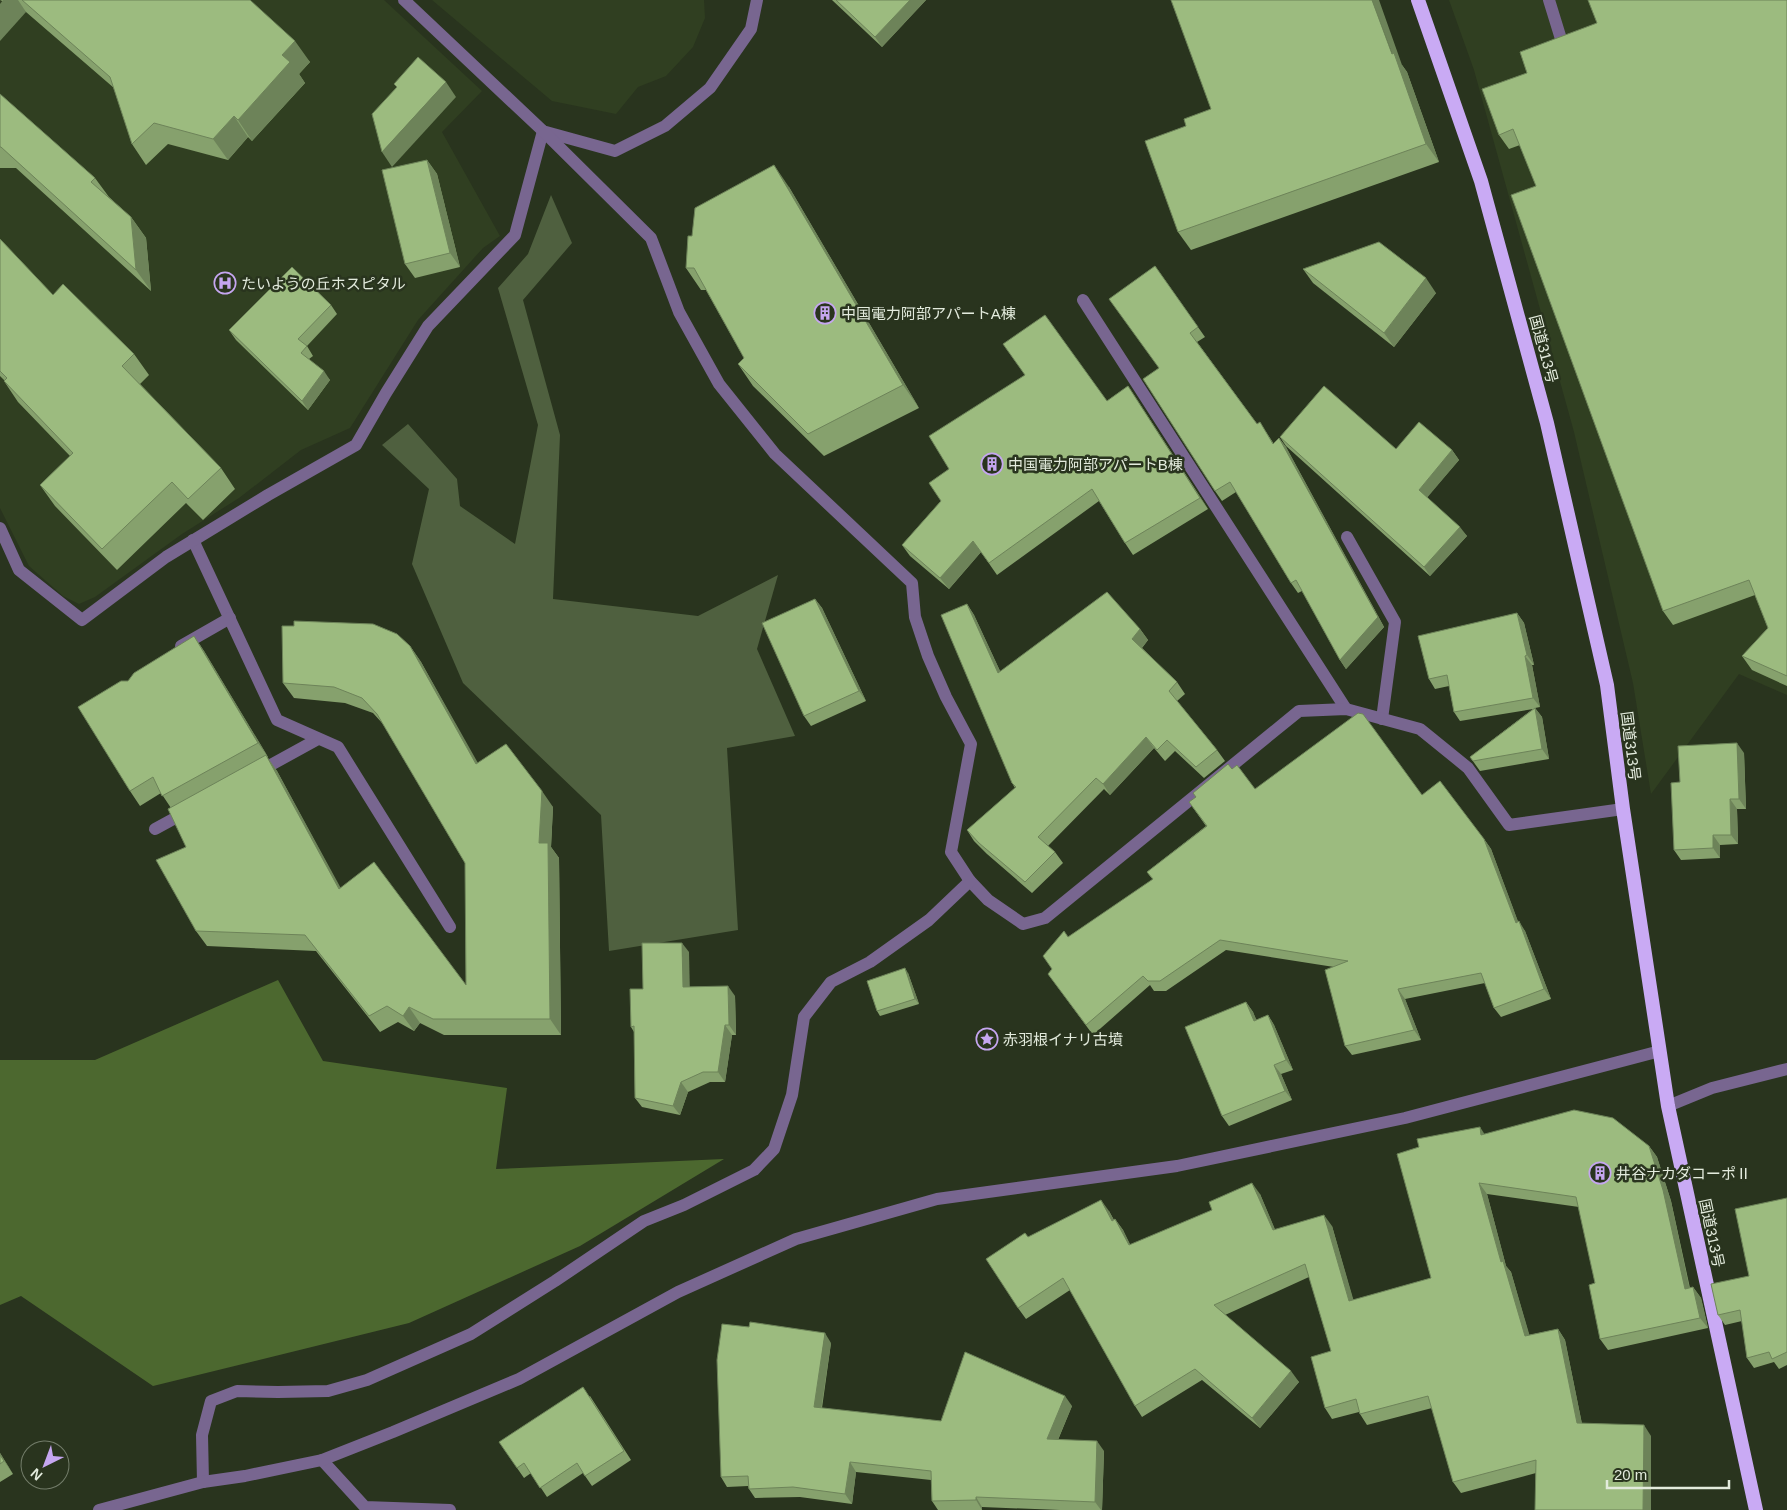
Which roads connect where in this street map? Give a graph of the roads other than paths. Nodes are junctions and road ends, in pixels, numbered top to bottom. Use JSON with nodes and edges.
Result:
{"nodes":[{"id":1,"x":404,"y":0,"type":"edge"},
{"id":2,"x":757,"y":0,"type":"edge"},
{"id":3,"x":1418,"y":0,"type":"edge"},
{"id":4,"x":1549,"y":0,"type":"edge"},
{"id":5,"x":1560,"y":39,"type":"edge"},
{"id":6,"x":543,"y":132,"type":"junction"},
{"id":7,"x":1083,"y":300,"type":"dead end"},
{"id":8,"x":0,"y":528,"type":"edge"},
{"id":9,"x":1347,"y":537,"type":"dead end"},
{"id":10,"x":194,"y":540,"type":"junction"},
{"id":11,"x":230,"y":618,"type":"junction"},
{"id":12,"x":174,"y":650,"type":"edge"},
{"id":13,"x":1346,"y":709,"type":"junction"},
{"id":14,"x":1382,"y":719,"type":"junction"},
{"id":15,"x":318,"y":739,"type":"junction"},
{"id":16,"x":250,"y":777,"type":"edge"},
{"id":17,"x":198,"y":805,"type":"edge"},
{"id":18,"x":1623,"y":809,"type":"junction"},
{"id":19,"x":155,"y":829,"type":"dead end"},
{"id":20,"x":970,"y":881,"type":"junction"},
{"id":21,"x":450,"y":927,"type":"dead end"},
{"id":22,"x":1660,"y":1052,"type":"junction"},
{"id":23,"x":1787,"y":1069,"type":"edge"},
{"id":24,"x":1668,"y":1106,"type":"junction"},
{"id":25,"x":322,"y":1460,"type":"junction"},
{"id":26,"x":203,"y":1482,"type":"junction"},
{"id":27,"x":99,"y":1510,"type":"edge"},
{"id":28,"x":450,"y":1510,"type":"edge"},
{"id":29,"x":1756,"y":1510,"type":"edge"}],
"edges":[{"from":1,"to":6,"type":"street"},
{"from":2,"to":6,"type":"street"},
{"from":3,"to":18,"type":"highway","name":"国道313号"},
{"from":4,"to":5,"type":"street"},
{"from":6,"to":10,"type":"street"},
{"from":6,"to":20,"type":"street"},
{"from":7,"to":13,"type":"street"},
{"from":8,"to":10,"type":"street"},
{"from":9,"to":14,"type":"street"},
{"from":10,"to":11,"type":"street"},
{"from":11,"to":12,"type":"street"},
{"from":11,"to":15,"type":"street"},
{"from":13,"to":14,"type":"street"},
{"from":13,"to":20,"type":"street"},
{"from":14,"to":18,"type":"street"},
{"from":15,"to":16,"type":"street"},
{"from":15,"to":21,"type":"street"},
{"from":17,"to":19,"type":"street"},
{"from":18,"to":22,"type":"highway","name":"国道313号"},
{"from":20,"to":26,"type":"street"},
{"from":22,"to":24,"type":"highway","name":"国道313号"},
{"from":22,"to":25,"type":"street"},
{"from":23,"to":24,"type":"street"},
{"from":24,"to":29,"type":"highway","name":"国道313号"},
{"from":25,"to":26,"type":"street"},
{"from":25,"to":28,"type":"street"},
{"from":26,"to":27,"type":"street"}]}
